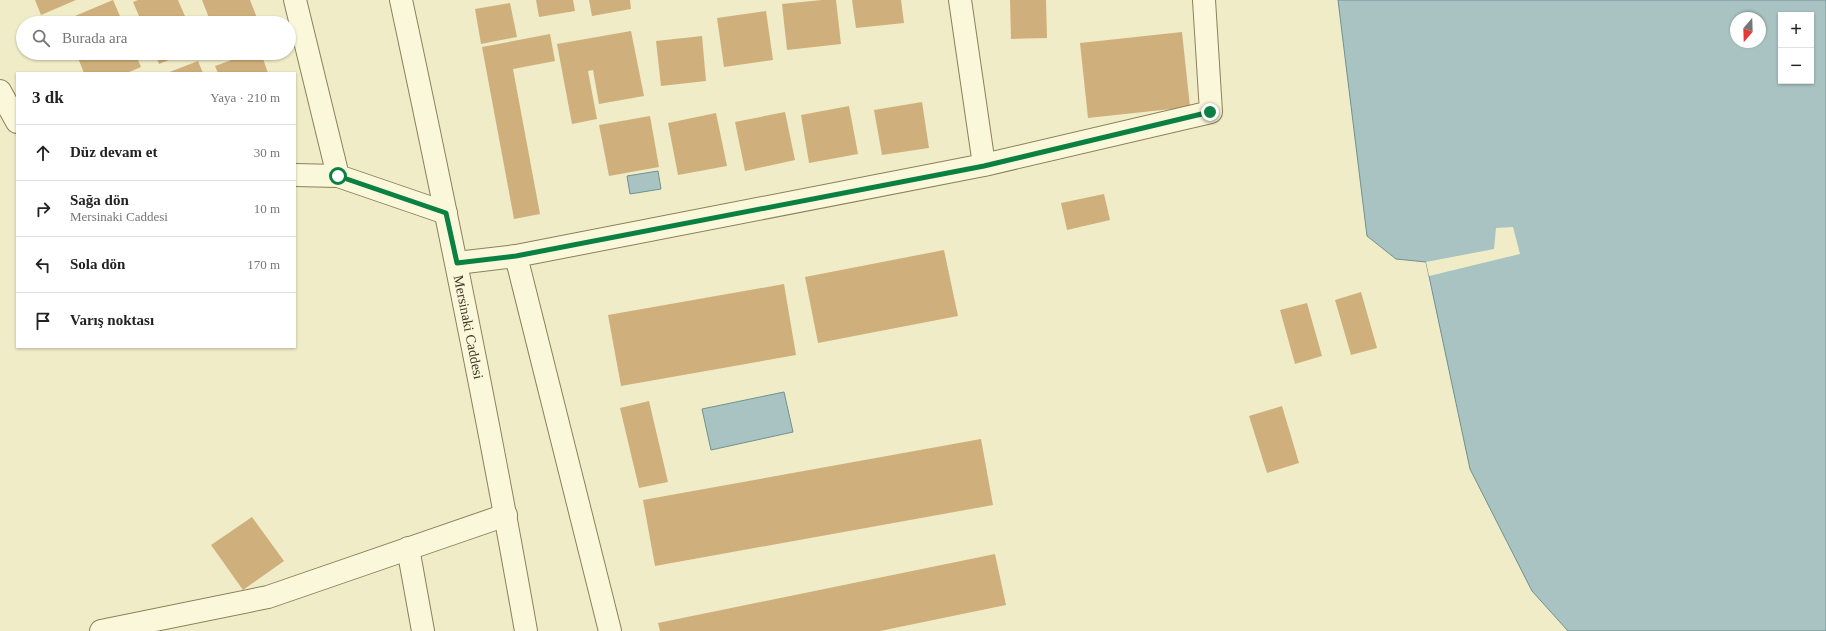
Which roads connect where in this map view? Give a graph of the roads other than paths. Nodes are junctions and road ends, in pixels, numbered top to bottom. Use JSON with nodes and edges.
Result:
{"nodes":[{"id":1,"x":295,"y":0,"type":"edge"},
{"id":2,"x":401,"y":0,"type":"edge"},
{"id":3,"x":960,"y":0,"type":"edge"},
{"id":4,"x":1204,"y":0,"type":"edge"},
{"id":5,"x":0,"y":91,"type":"edge"},
{"id":6,"x":16,"y":120,"type":"edge"},
{"id":7,"x":984,"y":166,"type":"junction"},
{"id":8,"x":296,"y":175,"type":"edge"},
{"id":9,"x":338,"y":176,"type":"junction"},
{"id":10,"x":446,"y":213,"type":"junction"},
{"id":11,"x":516,"y":256,"type":"junction"},
{"id":12,"x":457,"y":263,"type":"junction"},
{"id":13,"x":506,"y":515,"type":"junction"},
{"id":14,"x":408,"y":548,"type":"junction"},
{"id":15,"x":101,"y":631,"type":"edge"},
{"id":16,"x":423,"y":631,"type":"edge"},
{"id":17,"x":526,"y":631,"type":"edge"},
{"id":18,"x":610,"y":631,"type":"edge"}],
"edges":[{"from":1,"to":9,"type":"street"},
{"from":2,"to":10,"type":"street","name":"Mersinaki Caddesi"},
{"from":3,"to":7,"type":"street"},
{"from":4,"to":7,"type":"street"},
{"from":5,"to":6,"type":"street"},
{"from":7,"to":11,"type":"street"},
{"from":8,"to":9,"type":"street"},
{"from":9,"to":10,"type":"street"},
{"from":10,"to":12,"type":"street","name":"Mersinaki Caddesi"},
{"from":11,"to":12,"type":"street"},
{"from":11,"to":18,"type":"street"},
{"from":12,"to":13,"type":"street","name":"Mersinaki Caddesi"},
{"from":13,"to":14,"type":"street"},
{"from":13,"to":17,"type":"street","name":"Mersinaki Caddesi"},
{"from":14,"to":15,"type":"street"},
{"from":14,"to":16,"type":"street"}]}
